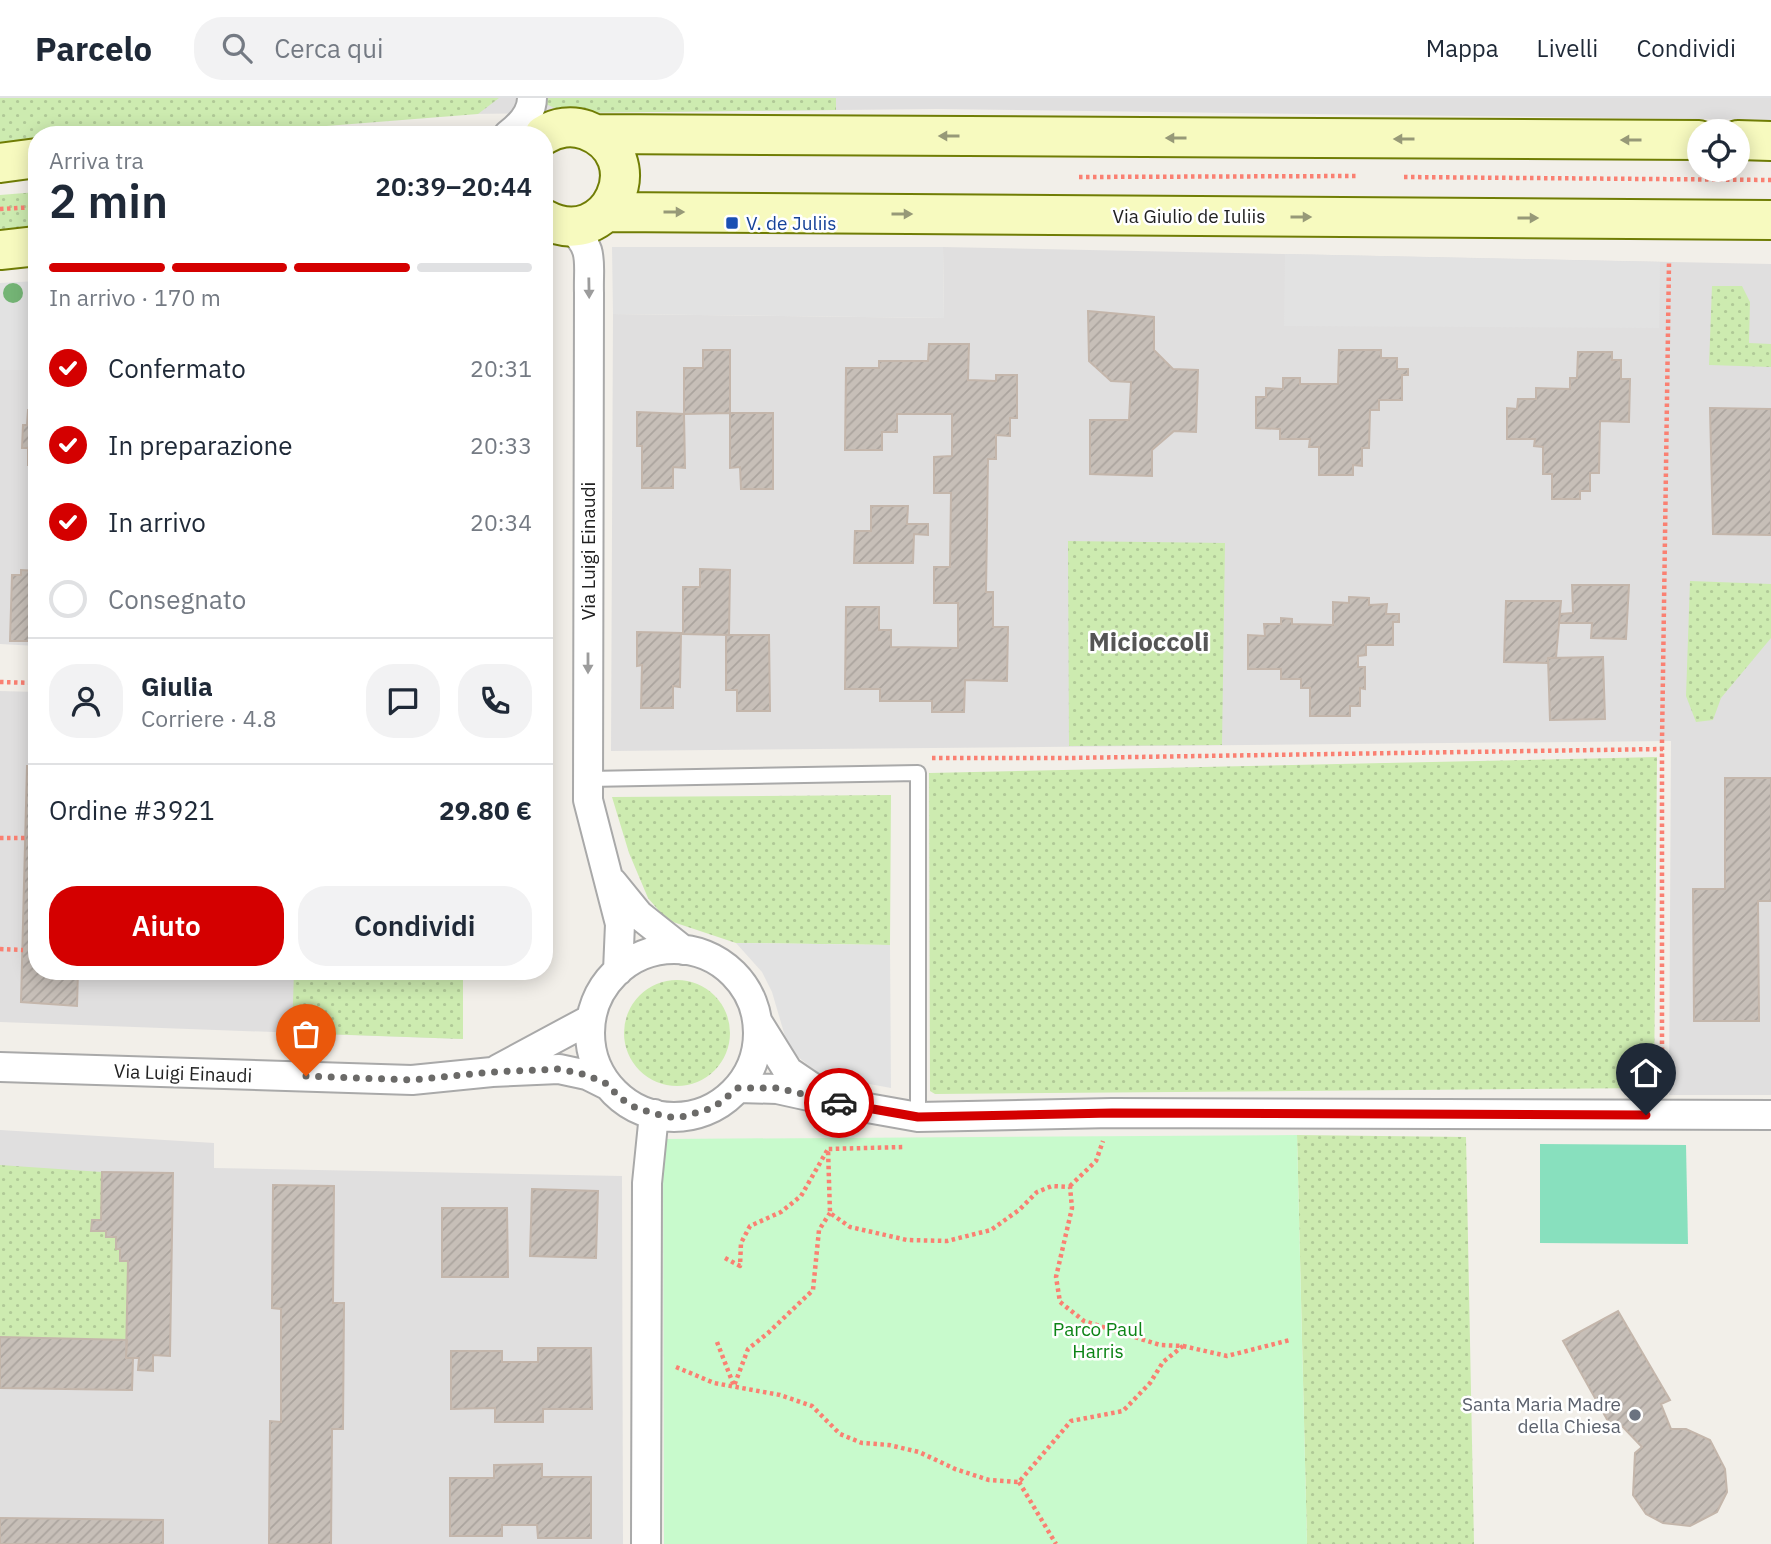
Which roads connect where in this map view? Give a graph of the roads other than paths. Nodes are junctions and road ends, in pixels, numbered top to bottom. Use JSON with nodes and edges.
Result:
{"nodes":[{"id":1,"x":554,"y":120,"type":"edge"},
{"id":2,"x":521,"y":126,"type":"edge"},
{"id":3,"x":1687,"y":140,"type":"edge"},
{"id":4,"x":1750,"y":140,"type":"edge"},
{"id":5,"x":1771,"y":141,"type":"edge"},
{"id":6,"x":28,"y":160,"type":"edge"},
{"id":7,"x":0,"y":163,"type":"edge"},
{"id":8,"x":606,"y":212,"type":"junction"},
{"id":9,"x":1771,"y":220,"type":"edge"},
{"id":10,"x":557,"y":223,"type":"edge"},
{"id":11,"x":28,"y":247,"type":"edge"},
{"id":12,"x":0,"y":250,"type":"edge"},
{"id":13,"x":588,"y":779,"type":"junction"},
{"id":14,"x":609,"y":879,"type":"junction"},
{"id":15,"x":683,"y":950,"type":"junction"},
{"id":16,"x":618,"y":971,"type":"junction"},
{"id":17,"x":591,"y":1019,"type":"junction"},
{"id":18,"x":757,"y":1021,"type":"junction"},
{"id":19,"x":0,"y":1067,"type":"edge"},
{"id":20,"x":492,"y":1072,"type":"junction"},
{"id":21,"x":607,"y":1084,"type":"junction"},
{"id":22,"x":738,"y":1088,"type":"junction"},
{"id":23,"x":833,"y":1102,"type":"junction"},
{"id":24,"x":1771,"y":1115,"type":"edge"},
{"id":25,"x":668,"y":1116,"type":"junction"},
{"id":26,"x":918,"y":1117,"type":"junction"},
{"id":27,"x":646,"y":1544,"type":"edge"}],
"edges":[{"from":1,"to":2,"type":"street"},
{"from":3,"to":1,"type":"main road","one_way":true},
{"from":1,"to":8,"type":"main road"},
{"from":4,"to":5,"type":"main road"},
{"from":6,"to":7,"type":"main road"},
{"from":8,"to":9,"type":"main road","name":"Via Giulio de Iuliis","one_way":true},
{"from":8,"to":10,"type":"main road","name":"Via Giulio de Iuliis"},
{"from":10,"to":13,"type":"street","name":"Via Luigi Einaudi","one_way":true},
{"from":11,"to":12,"type":"main road"},
{"from":13,"to":14,"type":"street","name":"Via Luigi Einaudi"},
{"from":13,"to":26,"type":"lane"},
{"from":14,"to":15,"type":"street","name":"Via Luigi Einaudi"},
{"from":14,"to":16,"type":"street","name":"Via Luigi Einaudi"},
{"from":15,"to":16,"type":"street"},
{"from":15,"to":18,"type":"street"},
{"from":16,"to":17,"type":"street"},
{"from":17,"to":20,"type":"street","name":"Via Luigi Einaudi"},
{"from":17,"to":21,"type":"street"},
{"from":18,"to":22,"type":"street"},
{"from":18,"to":23,"type":"street"},
{"from":19,"to":20,"type":"street","name":"Via Luigi Einaudi"},
{"from":20,"to":21,"type":"street","name":"Via Luigi Einaudi"},
{"from":21,"to":25,"type":"street"},
{"from":22,"to":23,"type":"street"},
{"from":22,"to":25,"type":"street"},
{"from":23,"to":26,"type":"street"},
{"from":24,"to":26,"type":"street"},
{"from":25,"to":27,"type":"street"}]}
